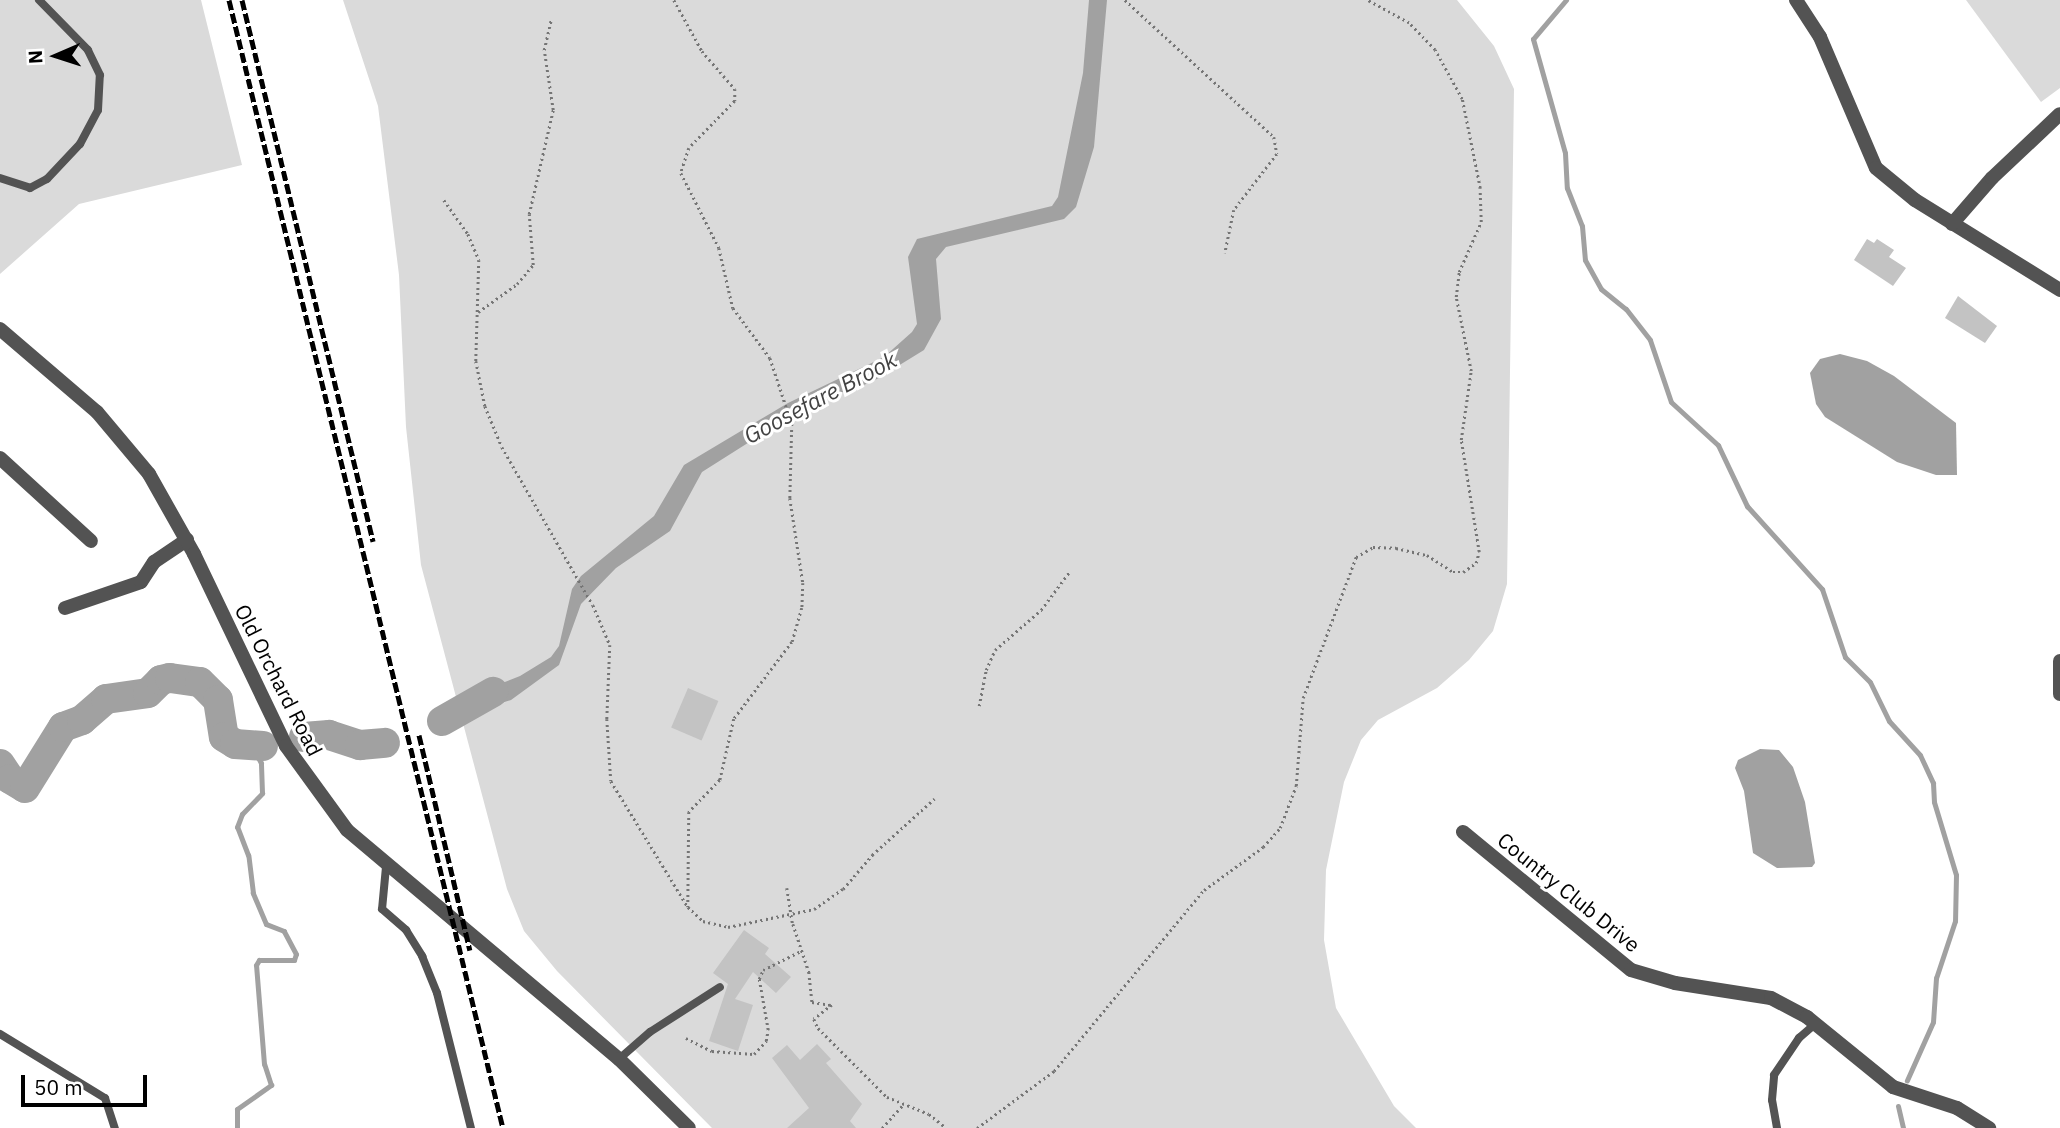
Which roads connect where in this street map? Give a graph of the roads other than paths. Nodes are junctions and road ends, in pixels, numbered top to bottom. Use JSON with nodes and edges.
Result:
{"nodes":[{"id":1,"x":1796,"y":0,"type":"edge"},
{"id":2,"x":42,"y":1,"type":"edge"},
{"id":3,"x":2060,"y":114,"type":"edge"},
{"id":4,"x":0,"y":178,"type":"edge"},
{"id":5,"x":1952,"y":224,"type":"junction"},
{"id":6,"x":2060,"y":290,"type":"edge"},
{"id":7,"x":0,"y":329,"type":"edge"},
{"id":8,"x":3,"y":464,"type":"edge"},
{"id":9,"x":187,"y":540,"type":"junction"},
{"id":10,"x":91,"y":541,"type":"dead end"},
{"id":11,"x":65,"y":608,"type":"dead end"},
{"id":12,"x":2060,"y":661,"type":"edge"},
{"id":13,"x":2060,"y":694,"type":"edge"},
{"id":14,"x":1463,"y":832,"type":"dead end"},
{"id":15,"x":386,"y":867,"type":"junction"},
{"id":16,"x":720,"y":987,"type":"dead end"},
{"id":17,"x":1815,"y":1024,"type":"junction"},
{"id":18,"x":0,"y":1034,"type":"edge"},
{"id":19,"x":619,"y":1059,"type":"junction"},
{"id":20,"x":115,"y":1128,"type":"edge"},
{"id":21,"x":471,"y":1128,"type":"edge"},
{"id":22,"x":688,"y":1128,"type":"edge"},
{"id":23,"x":1777,"y":1128,"type":"edge"},
{"id":24,"x":1989,"y":1128,"type":"edge"}],
"edges":[{"from":1,"to":5,"type":"street"},
{"from":2,"to":4,"type":"lane"},
{"from":3,"to":5,"type":"street"},
{"from":5,"to":6,"type":"street"},
{"from":7,"to":9,"type":"street","name":"Old Orchard Road"},
{"from":8,"to":10,"type":"street"},
{"from":9,"to":11,"type":"street"},
{"from":9,"to":15,"type":"street","name":"Old Orchard Road"},
{"from":12,"to":13,"type":"street"},
{"from":14,"to":17,"type":"street","name":"Country Club Drive"},
{"from":15,"to":19,"type":"street","name":"Old Orchard Road"},
{"from":15,"to":21,"type":"lane"},
{"from":16,"to":19,"type":"lane"},
{"from":17,"to":23,"type":"lane"},
{"from":17,"to":24,"type":"street","name":"Country Club Drive"},
{"from":18,"to":20,"type":"lane"},
{"from":19,"to":22,"type":"street","name":"Old Orchard Road"}]}
